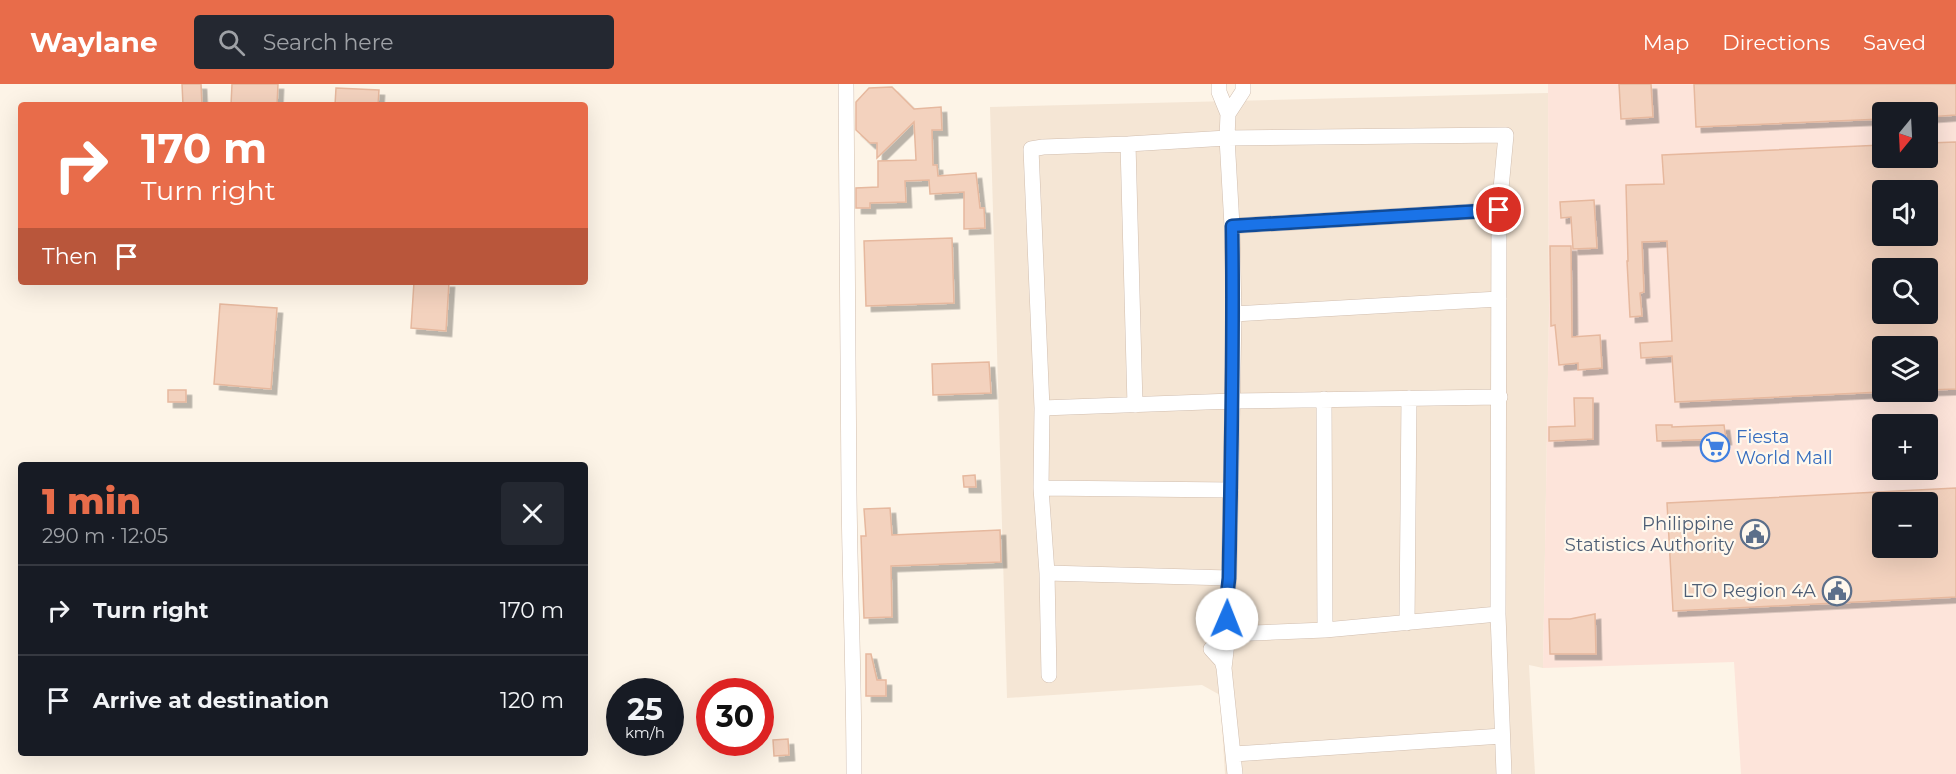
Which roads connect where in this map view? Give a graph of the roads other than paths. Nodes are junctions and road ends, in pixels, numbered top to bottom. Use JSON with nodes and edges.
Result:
{"nodes":[{"id":1,"x":846,"y":84,"type":"edge"},
{"id":2,"x":1219,"y":84,"type":"edge"},
{"id":3,"x":1243,"y":84,"type":"edge"},
{"id":4,"x":1228,"y":114,"type":"junction"},
{"id":5,"x":1227,"y":138,"type":"junction"},
{"id":6,"x":1128,"y":144,"type":"junction"},
{"id":7,"x":1499,"y":210,"type":"junction"},
{"id":8,"x":1232,"y":226,"type":"junction"},
{"id":9,"x":1499,"y":299,"type":"junction"},
{"id":10,"x":1234,"y":314,"type":"junction"},
{"id":11,"x":1500,"y":397,"type":"junction"},
{"id":12,"x":1409,"y":398,"type":"junction"},
{"id":13,"x":1324,"y":399,"type":"junction"},
{"id":14,"x":1233,"y":400,"type":"junction"},
{"id":15,"x":1135,"y":405,"type":"junction"},
{"id":16,"x":1042,"y":408,"type":"junction"},
{"id":17,"x":1041,"y":488,"type":"junction"},
{"id":18,"x":1231,"y":490,"type":"junction"},
{"id":19,"x":1047,"y":573,"type":"junction"},
{"id":20,"x":1229,"y":578,"type":"junction"},
{"id":21,"x":1226,"y":605,"type":"junction"},
{"id":22,"x":1498,"y":614,"type":"junction"},
{"id":23,"x":1407,"y":623,"type":"junction"},
{"id":24,"x":1325,"y":630,"type":"junction"},
{"id":25,"x":1210,"y":632,"type":"dead end"},
{"id":26,"x":1228,"y":634,"type":"junction"},
{"id":27,"x":1211,"y":649,"type":"dead end"},
{"id":28,"x":1224,"y":668,"type":"junction"},
{"id":29,"x":1049,"y":675,"type":"dead end"},
{"id":30,"x":1503,"y":736,"type":"junction"},
{"id":31,"x":1234,"y":754,"type":"junction"},
{"id":32,"x":854,"y":774,"type":"edge"},
{"id":33,"x":1235,"y":774,"type":"edge"},
{"id":34,"x":1504,"y":774,"type":"edge"}],
"edges":[{"from":1,"to":32,"type":"street"},
{"from":2,"to":4,"type":"street"},
{"from":3,"to":4,"type":"street"},
{"from":4,"to":5,"type":"street"},
{"from":5,"to":6,"type":"street"},
{"from":5,"to":7,"type":"street"},
{"from":5,"to":8,"type":"street"},
{"from":6,"to":15,"type":"street"},
{"from":6,"to":16,"type":"street"},
{"from":7,"to":8,"type":"street"},
{"from":7,"to":9,"type":"street"},
{"from":8,"to":10,"type":"street"},
{"from":9,"to":10,"type":"street"},
{"from":9,"to":11,"type":"street"},
{"from":10,"to":14,"type":"street"},
{"from":11,"to":12,"type":"street"},
{"from":11,"to":22,"type":"street"},
{"from":12,"to":13,"type":"street"},
{"from":12,"to":23,"type":"street"},
{"from":13,"to":14,"type":"street"},
{"from":13,"to":24,"type":"street"},
{"from":14,"to":15,"type":"street"},
{"from":14,"to":18,"type":"street"},
{"from":15,"to":16,"type":"street"},
{"from":16,"to":17,"type":"street"},
{"from":17,"to":18,"type":"street"},
{"from":17,"to":19,"type":"street"},
{"from":18,"to":20,"type":"street"},
{"from":19,"to":20,"type":"street"},
{"from":19,"to":29,"type":"street"},
{"from":20,"to":21,"type":"street"},
{"from":21,"to":25,"type":"street"},
{"from":21,"to":26,"type":"street"},
{"from":22,"to":23,"type":"street"},
{"from":22,"to":30,"type":"street"},
{"from":23,"to":24,"type":"street"},
{"from":24,"to":26,"type":"street"},
{"from":26,"to":28,"type":"street"},
{"from":27,"to":28,"type":"street"},
{"from":28,"to":31,"type":"street"},
{"from":30,"to":31,"type":"street"},
{"from":30,"to":34,"type":"street"},
{"from":31,"to":33,"type":"street"}]}
